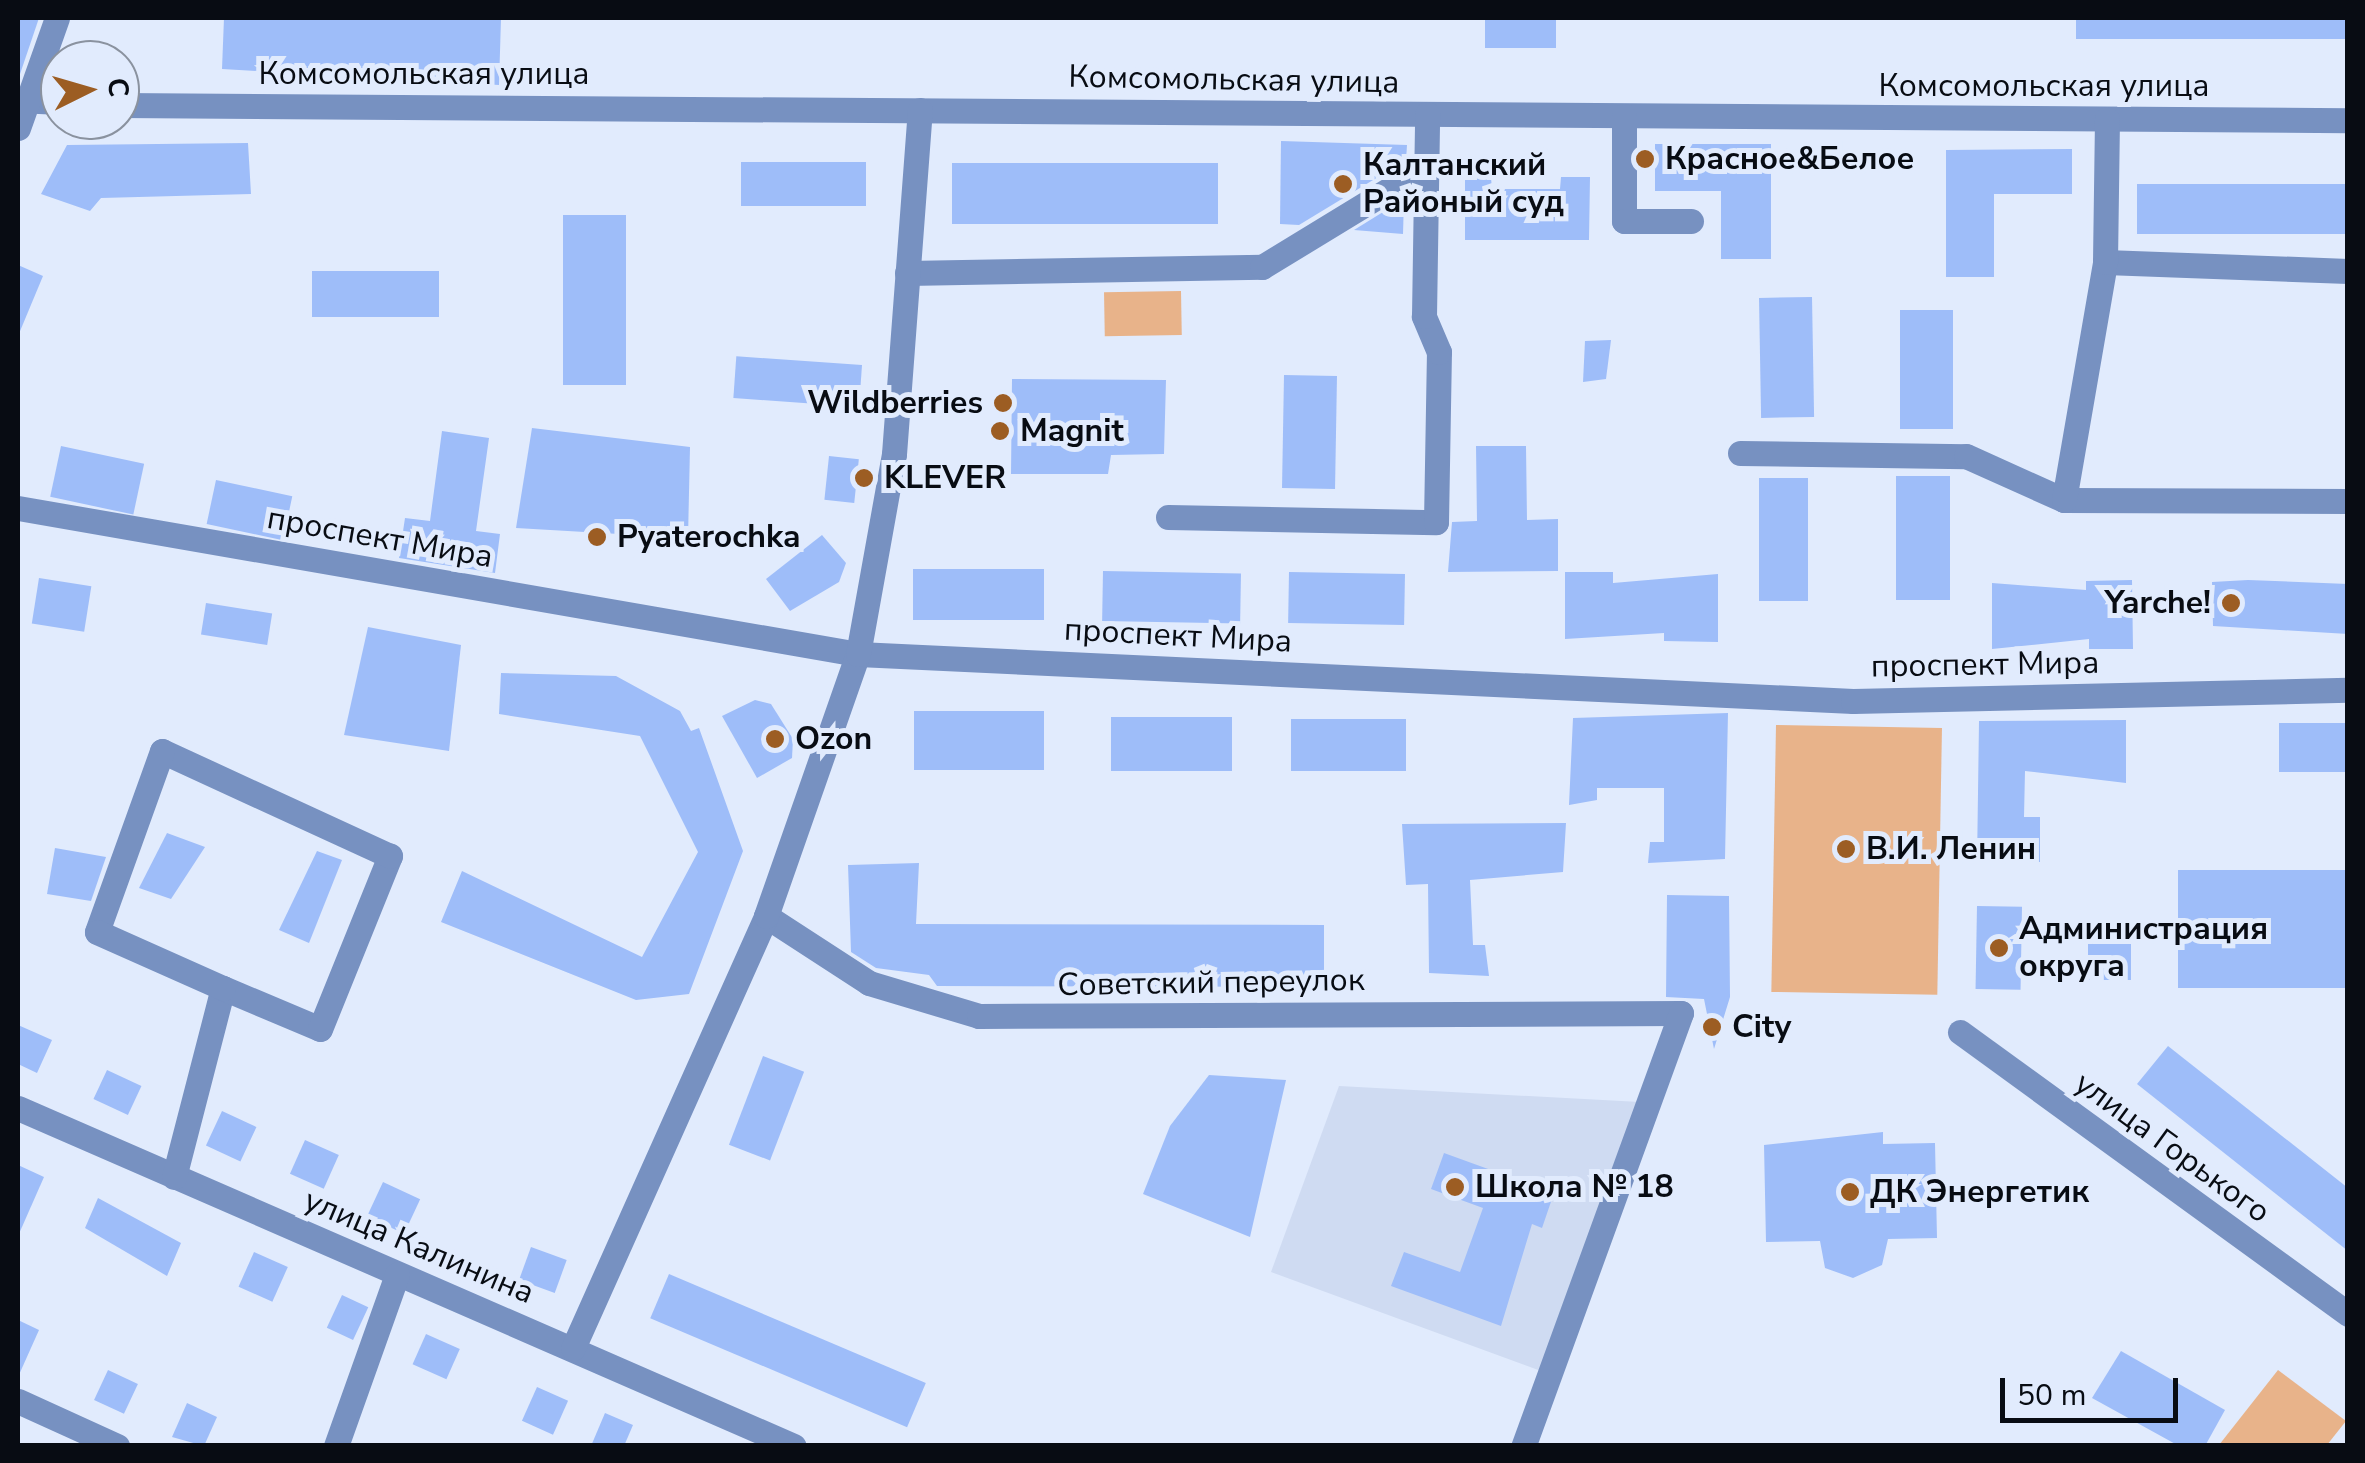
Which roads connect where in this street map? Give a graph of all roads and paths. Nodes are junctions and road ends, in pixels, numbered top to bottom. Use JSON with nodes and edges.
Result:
{"nodes":[{"id":1,"x":56,"y":18,"type":"edge"},
{"id":2,"x":24,"y":100,"type":"edge"},
{"id":3,"x":140,"y":105,"type":"edge"},
{"id":4,"x":920,"y":110,"type":"junction"},
{"id":5,"x":1427,"y":114,"type":"junction"},
{"id":6,"x":1624,"y":116,"type":"junction"},
{"id":7,"x":2107,"y":119,"type":"junction"},
{"id":8,"x":2348,"y":120,"type":"edge"},
{"id":9,"x":18,"y":128,"type":"edge"},
{"id":10,"x":1426,"y":167,"type":"junction"},
{"id":11,"x":1691,"y":221,"type":"dead end"},
{"id":12,"x":2106,"y":262,"type":"junction"},
{"id":13,"x":2348,"y":270,"type":"edge"},
{"id":14,"x":907,"y":273,"type":"junction"},
{"id":15,"x":1740,"y":453,"type":"dead end"},
{"id":16,"x":2064,"y":500,"type":"junction"},
{"id":17,"x":2348,"y":501,"type":"edge"},
{"id":18,"x":18,"y":508,"type":"edge"},
{"id":19,"x":1168,"y":518,"type":"dead end"},
{"id":20,"x":858,"y":654,"type":"junction"},
{"id":21,"x":2348,"y":690,"type":"edge"},
{"id":22,"x":766,"y":916,"type":"junction"},
{"id":23,"x":223,"y":988,"type":"junction"},
{"id":24,"x":1960,"y":1032,"type":"dead end"},
{"id":25,"x":18,"y":1108,"type":"edge"},
{"id":26,"x":174,"y":1177,"type":"junction"},
{"id":27,"x":397,"y":1275,"type":"junction"},
{"id":28,"x":2348,"y":1314,"type":"edge"},
{"id":29,"x":573,"y":1348,"type":"junction"},
{"id":30,"x":18,"y":1401,"type":"edge"},
{"id":31,"x":117,"y":1446,"type":"edge"},
{"id":32,"x":336,"y":1446,"type":"edge"},
{"id":33,"x":794,"y":1446,"type":"edge"},
{"id":34,"x":1523,"y":1446,"type":"edge"}],
"edges":[{"from":1,"to":2,"type":"street"},
{"from":2,"to":9,"type":"street"},
{"from":3,"to":4,"type":"street","name":"Комсомольская улица"},
{"from":4,"to":5,"type":"street","name":"Комсомольская улица"},
{"from":4,"to":14,"type":"street"},
{"from":5,"to":6,"type":"street","name":"Комсомольская улица"},
{"from":5,"to":10,"type":"street"},
{"from":6,"to":7,"type":"street","name":"Комсомольская улица"},
{"from":6,"to":11,"type":"street"},
{"from":7,"to":8,"type":"street","name":"Комсомольская улица"},
{"from":7,"to":12,"type":"street"},
{"from":10,"to":14,"type":"street"},
{"from":10,"to":19,"type":"street"},
{"from":12,"to":13,"type":"street"},
{"from":12,"to":16,"type":"street"},
{"from":14,"to":20,"type":"street"},
{"from":15,"to":16,"type":"street"},
{"from":16,"to":17,"type":"street"},
{"from":18,"to":20,"type":"street","name":"проспект Мира"},
{"from":20,"to":21,"type":"street","name":"проспект Мира"},
{"from":20,"to":22,"type":"street"},
{"from":22,"to":29,"type":"street"},
{"from":22,"to":34,"type":"street","name":"Советский переулок"},
{"from":23,"to":23,"type":"street"},
{"from":23,"to":26,"type":"street"},
{"from":24,"to":28,"type":"street","name":"улица Горького"},
{"from":25,"to":26,"type":"street","name":"улица Калинина"},
{"from":26,"to":27,"type":"street","name":"улица Калинина"},
{"from":27,"to":29,"type":"street","name":"улица Калинина"},
{"from":27,"to":32,"type":"street"},
{"from":29,"to":33,"type":"street","name":"улица Калинина"},
{"from":30,"to":31,"type":"street"}]}
